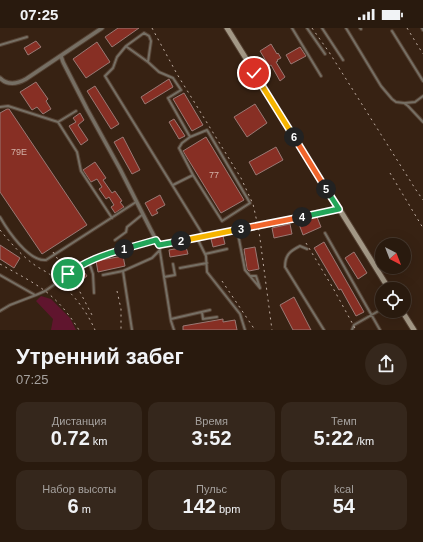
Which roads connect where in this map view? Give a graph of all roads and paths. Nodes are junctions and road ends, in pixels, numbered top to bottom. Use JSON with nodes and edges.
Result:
{"nodes":[{"id":1,"x":102,"y":28,"type":"edge"},
{"id":2,"x":226,"y":28,"type":"edge"},
{"id":3,"x":292,"y":28,"type":"edge"},
{"id":4,"x":307,"y":28,"type":"edge"},
{"id":5,"x":322,"y":28,"type":"edge"},
{"id":6,"x":346,"y":28,"type":"edge"},
{"id":7,"x":392,"y":31,"type":"dead end"},
{"id":8,"x":27,"y":37,"type":"dead end"},
{"id":9,"x":0,"y":45,"type":"edge"},
{"id":10,"x":126,"y":46,"type":"junction"},
{"id":11,"x":325,"y":54,"type":"dead end"},
{"id":12,"x":61,"y":56,"type":"junction"},
{"id":13,"x":342,"y":60,"type":"dead end"},
{"id":14,"x":148,"y":62,"type":"junction"},
{"id":15,"x":321,"y":76,"type":"dead end"},
{"id":16,"x":0,"y":78,"type":"edge"},
{"id":17,"x":423,"y":81,"type":"edge"},
{"id":18,"x":423,"y":96,"type":"edge"},
{"id":19,"x":404,"y":103,"type":"junction"},
{"id":20,"x":0,"y":107,"type":"edge"},
{"id":21,"x":76,"y":111,"type":"dead end"},
{"id":22,"x":58,"y":122,"type":"junction"},
{"id":23,"x":423,"y":122,"type":"edge"},
{"id":24,"x":190,"y":137,"type":"junction"},
{"id":25,"x":193,"y":175,"type":"junction"},
{"id":26,"x":173,"y":185,"type":"junction"},
{"id":27,"x":136,"y":202,"type":"junction"},
{"id":28,"x":339,"y":209,"type":"junction"},
{"id":29,"x":143,"y":214,"type":"junction"},
{"id":30,"x":0,"y":217,"type":"edge"},
{"id":31,"x":112,"y":218,"type":"junction"},
{"id":32,"x":237,"y":229,"type":"junction"},
{"id":33,"x":325,"y":232,"type":"dead end"},
{"id":34,"x":204,"y":236,"type":"junction"},
{"id":35,"x":197,"y":237,"type":"junction"},
{"id":36,"x":115,"y":240,"type":"dead end"},
{"id":37,"x":156,"y":240,"type":"junction"},
{"id":38,"x":159,"y":245,"type":"junction"},
{"id":39,"x":227,"y":249,"type":"dead end"},
{"id":40,"x":307,"y":249,"type":"dead end"},
{"id":41,"x":160,"y":250,"type":"junction"},
{"id":42,"x":205,"y":254,"type":"junction"},
{"id":43,"x":88,"y":262,"type":"junction"},
{"id":44,"x":206,"y":263,"type":"junction"},
{"id":45,"x":173,"y":264,"type":"dead end"},
{"id":46,"x":180,"y":268,"type":"dead end"},
{"id":47,"x":123,"y":271,"type":"junction"},
{"id":48,"x":0,"y":275,"type":"edge"},
{"id":49,"x":103,"y":275,"type":"dead end"},
{"id":50,"x":250,"y":276,"type":"junction"},
{"id":51,"x":164,"y":277,"type":"junction"},
{"id":52,"x":385,"y":282,"type":"edge"},
{"id":53,"x":94,"y":293,"type":"dead end"},
{"id":54,"x":36,"y":295,"type":"junction"},
{"id":55,"x":210,"y":310,"type":"dead end"},
{"id":56,"x":0,"y":311,"type":"edge"},
{"id":57,"x":202,"y":312,"type":"junction"},
{"id":58,"x":375,"y":313,"type":"edge"},
{"id":59,"x":372,"y":315,"type":"junction"},
{"id":60,"x":217,"y":317,"type":"dead end"},
{"id":61,"x":406,"y":318,"type":"edge"},
{"id":62,"x":171,"y":319,"type":"junction"},
{"id":63,"x":132,"y":330,"type":"edge"},
{"id":64,"x":174,"y":330,"type":"edge"},
{"id":65,"x":245,"y":330,"type":"edge"},
{"id":66,"x":324,"y":330,"type":"edge"},
{"id":67,"x":352,"y":330,"type":"edge"},
{"id":68,"x":380,"y":330,"type":"edge"},
{"id":69,"x":414,"y":330,"type":"edge"}],
"edges":[{"from":1,"to":12,"type":"street"},
{"from":2,"to":28,"type":"main road"},
{"from":3,"to":15,"type":"lane"},
{"from":4,"to":11,"type":"lane"},
{"from":5,"to":13,"type":"lane"},
{"from":6,"to":19,"type":"lane"},
{"from":7,"to":17,"type":"lane"},
{"from":8,"to":9,"type":"lane"},
{"from":10,"to":14,"type":"lane"},
{"from":10,"to":14,"type":"lane"},
{"from":10,"to":26,"type":"lane"},
{"from":12,"to":16,"type":"street"},
{"from":12,"to":27,"type":"street"},
{"from":14,"to":24,"type":"lane"},
{"from":18,"to":19,"type":"lane"},
{"from":19,"to":23,"type":"lane"},
{"from":20,"to":22,"type":"lane"},
{"from":21,"to":22,"type":"lane"},
{"from":22,"to":31,"type":"lane"},
{"from":24,"to":25,"type":"lane"},
{"from":24,"to":25,"type":"lane"},
{"from":25,"to":26,"type":"lane"},
{"from":26,"to":34,"type":"lane"},
{"from":27,"to":29,"type":"street"},
{"from":27,"to":31,"type":"lane"},
{"from":28,"to":32,"type":"street"},
{"from":28,"to":52,"type":"main road"},
{"from":29,"to":36,"type":"lane"},
{"from":29,"to":37,"type":"street"},
{"from":30,"to":31,"type":"lane"},
{"from":32,"to":34,"type":"street"},
{"from":32,"to":50,"type":"lane"},
{"from":33,"to":59,"type":"lane"},
{"from":34,"to":35,"type":"street"},
{"from":35,"to":38,"type":"street"},
{"from":35,"to":42,"type":"lane"},
{"from":37,"to":38,"type":"street"},
{"from":37,"to":43,"type":"lane"},
{"from":38,"to":41,"type":"lane"},
{"from":39,"to":42,"type":"lane"},
{"from":40,"to":66,"type":"lane"},
{"from":41,"to":47,"type":"lane"},
{"from":41,"to":51,"type":"lane"},
{"from":42,"to":44,"type":"lane"},
{"from":43,"to":53,"type":"lane"},
{"from":43,"to":54,"type":"lane"},
{"from":44,"to":46,"type":"lane"},
{"from":44,"to":65,"type":"lane"},
{"from":45,"to":51,"type":"lane"},
{"from":47,"to":49,"type":"lane"},
{"from":47,"to":63,"type":"lane"},
{"from":48,"to":54,"type":"lane"},
{"from":50,"to":50,"type":"lane"},
{"from":51,"to":62,"type":"lane"},
{"from":54,"to":56,"type":"lane"},
{"from":55,"to":57,"type":"lane"},
{"from":57,"to":60,"type":"lane"},
{"from":57,"to":62,"type":"lane"},
{"from":58,"to":59,"type":"lane"},
{"from":59,"to":67,"type":"lane"},
{"from":59,"to":68,"type":"lane"},
{"from":61,"to":69,"type":"main road"},
{"from":62,"to":64,"type":"lane"}]}
